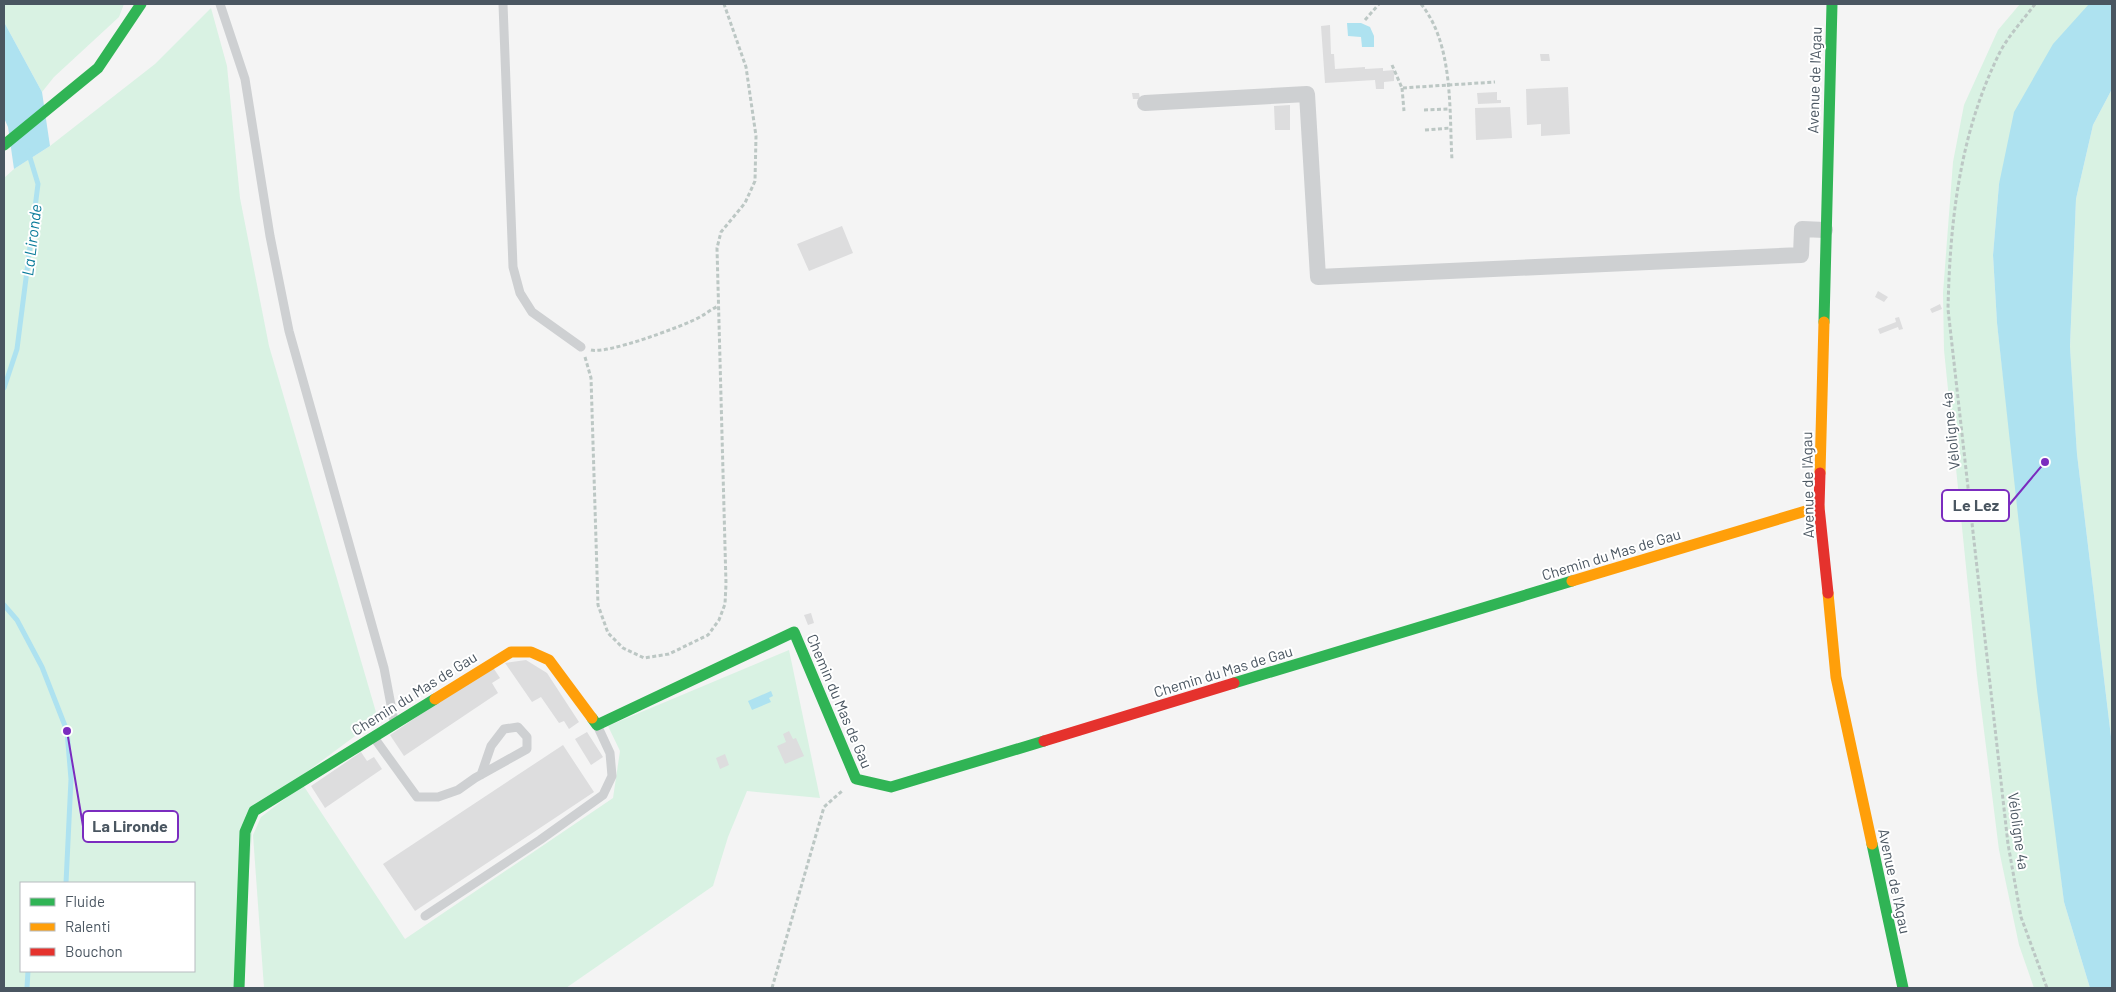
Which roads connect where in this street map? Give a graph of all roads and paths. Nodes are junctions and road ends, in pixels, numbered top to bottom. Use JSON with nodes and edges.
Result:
{"nodes":[{"id":1,"x":141,"y":4,"type":"edge"},
{"id":2,"x":220,"y":4,"type":"edge"},
{"id":3,"x":503,"y":4,"type":"edge"},
{"id":4,"x":724,"y":4,"type":"edge"},
{"id":5,"x":1379,"y":4,"type":"edge"},
{"id":6,"x":1421,"y":4,"type":"edge"},
{"id":7,"x":1832,"y":4,"type":"edge"},
{"id":8,"x":2035,"y":4,"type":"edge"},
{"id":9,"x":1365,"y":20,"type":"dead end"},
{"id":10,"x":1392,"y":65,"type":"dead end"},
{"id":11,"x":1495,"y":82,"type":"dead end"},
{"id":12,"x":1448,"y":85,"type":"junction"},
{"id":13,"x":1402,"y":88,"type":"junction"},
{"id":14,"x":1145,"y":103,"type":"dead end"},
{"id":15,"x":1449,"y":109,"type":"junction"},
{"id":16,"x":1424,"y":110,"type":"dead end"},
{"id":17,"x":1404,"y":111,"type":"dead end"},
{"id":18,"x":1450,"y":128,"type":"junction"},
{"id":19,"x":1424,"y":130,"type":"dead end"},
{"id":20,"x":4,"y":145,"type":"edge"},
{"id":21,"x":1452,"y":160,"type":"dead end"},
{"id":22,"x":1825,"y":230,"type":"junction"},
{"id":23,"x":718,"y":306,"type":"junction"},
{"id":24,"x":581,"y":347,"type":"junction"},
{"id":25,"x":1819,"y":507,"type":"junction"},
{"id":26,"x":395,"y":723,"type":"junction"},
{"id":27,"x":597,"y":725,"type":"junction"},
{"id":28,"x":374,"y":736,"type":"junction"},
{"id":29,"x":481,"y":775,"type":"junction"},
{"id":30,"x":856,"y":779,"type":"junction"},
{"id":31,"x":425,"y":916,"type":"dead end"},
{"id":32,"x":239,"y":988,"type":"edge"},
{"id":33,"x":772,"y":988,"type":"edge"},
{"id":34,"x":1903,"y":988,"type":"edge"},
{"id":35,"x":2047,"y":988,"type":"edge"}],
"edges":[{"from":1,"to":20,"type":"street"},
{"from":2,"to":26,"type":"lane"},
{"from":3,"to":24,"type":"lane"},
{"from":4,"to":23,"type":"path"},
{"from":5,"to":9,"type":"path"},
{"from":6,"to":12,"type":"path"},
{"from":7,"to":22,"type":"street","name":"Avenue de l'Agau"},
{"from":8,"to":35,"type":"path","name":"Véloligne 4a"},
{"from":10,"to":13,"type":"path"},
{"from":11,"to":12,"type":"path"},
{"from":12,"to":13,"type":"path"},
{"from":12,"to":15,"type":"path"},
{"from":13,"to":17,"type":"path"},
{"from":14,"to":22,"type":"street"},
{"from":15,"to":16,"type":"path"},
{"from":15,"to":18,"type":"path"},
{"from":18,"to":19,"type":"path"},
{"from":18,"to":21,"type":"path"},
{"from":22,"to":25,"type":"street","name":"Avenue de l'Agau"},
{"from":23,"to":24,"type":"path"},
{"from":23,"to":24,"type":"path"},
{"from":25,"to":30,"type":"street","name":"Chemin du Mas de Gau"},
{"from":25,"to":34,"type":"street","name":"Avenue de l'Agau"},
{"from":26,"to":27,"type":"street","name":"Chemin du Mas de Gau"},
{"from":26,"to":28,"type":"street","name":"Chemin du Mas de Gau"},
{"from":27,"to":30,"type":"street","name":"Chemin du Mas de Gau"},
{"from":27,"to":31,"type":"lane"},
{"from":28,"to":29,"type":"lane"},
{"from":28,"to":32,"type":"street","name":"Chemin du Mas de Gau"},
{"from":29,"to":29,"type":"lane"},
{"from":30,"to":33,"type":"path"}]}
